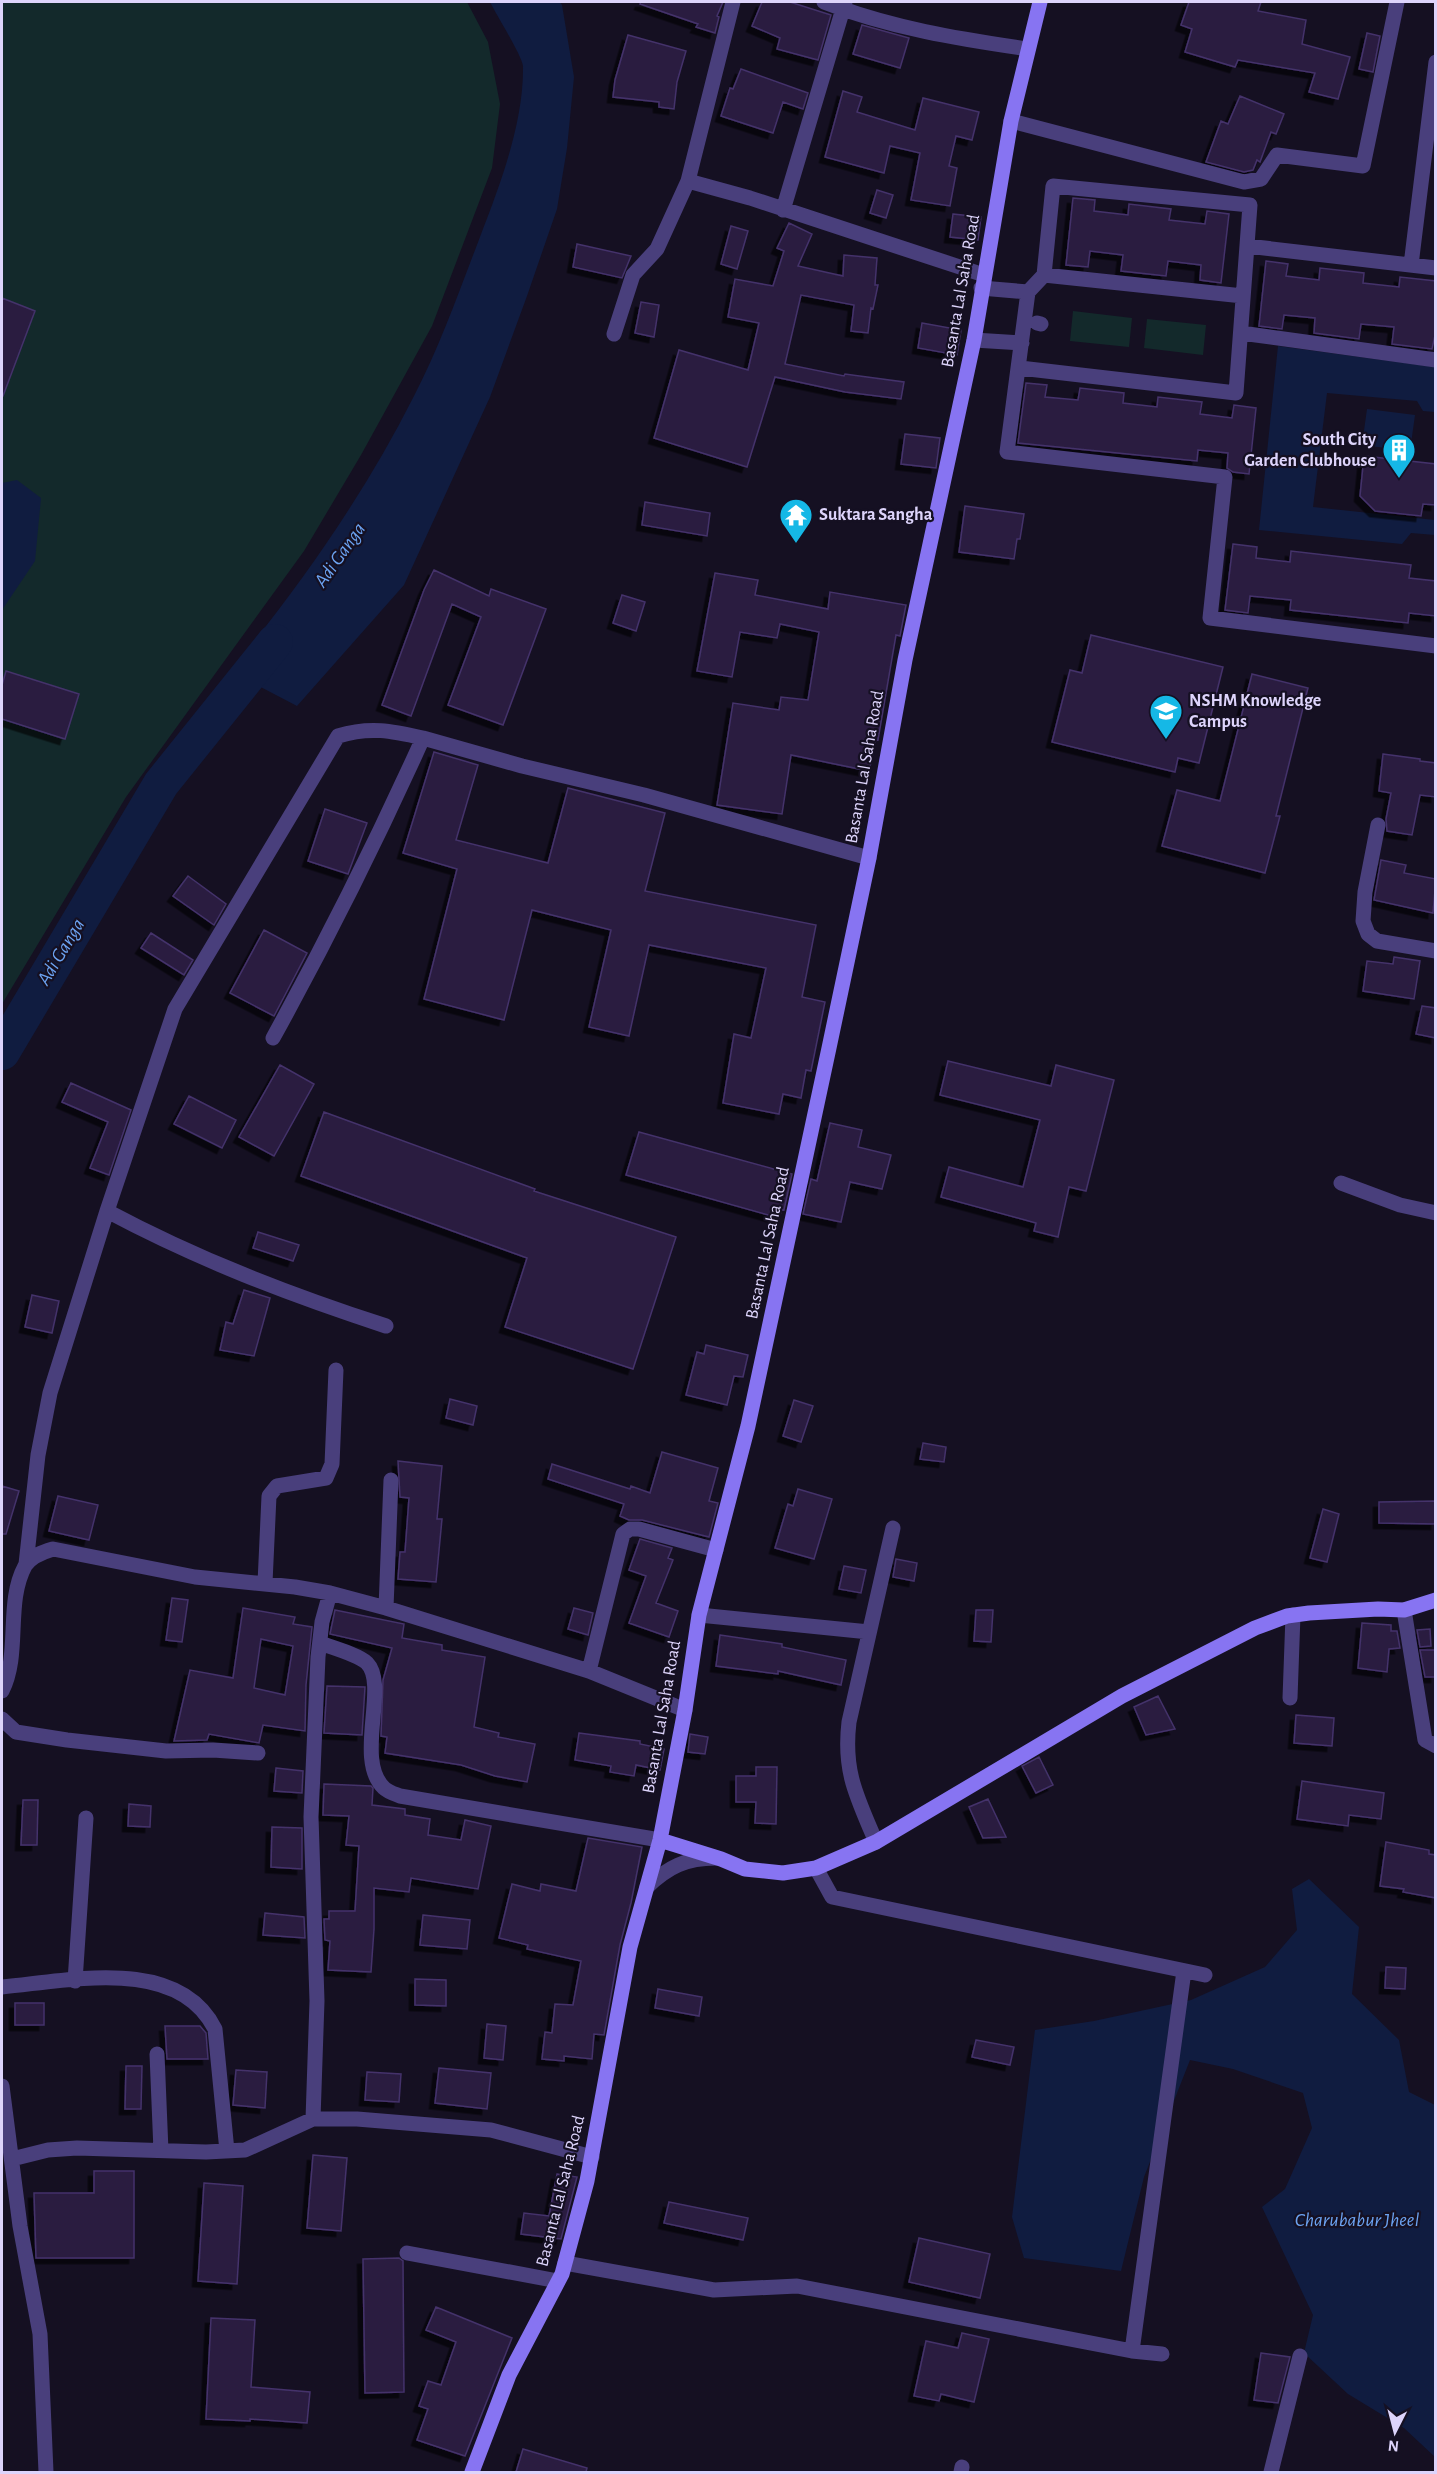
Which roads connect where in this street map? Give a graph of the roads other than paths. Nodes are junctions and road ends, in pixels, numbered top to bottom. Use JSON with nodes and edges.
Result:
{"nodes":[{"id":1,"x":733,"y":2,"type":"edge"},
{"id":2,"x":824,"y":2,"type":"edge"},
{"id":3,"x":1040,"y":2,"type":"edge"},
{"id":4,"x":1397,"y":2,"type":"edge"},
{"id":5,"x":843,"y":5,"type":"edge"},
{"id":6,"x":1028,"y":49,"type":"junction"},
{"id":7,"x":1436,"y":62,"type":"edge"},
{"id":8,"x":1011,"y":121,"type":"junction"},
{"id":9,"x":688,"y":181,"type":"junction"},
{"id":10,"x":783,"y":210,"type":"junction"},
{"id":11,"x":1246,"y":246,"type":"junction"},
{"id":12,"x":1411,"y":265,"type":"junction"},
{"id":13,"x":1436,"y":268,"type":"edge"},
{"id":14,"x":1044,"y":275,"type":"junction"},
{"id":15,"x":983,"y":282,"type":"junction"},
{"id":16,"x":1028,"y":292,"type":"junction"},
{"id":17,"x":1243,"y":296,"type":"junction"},
{"id":18,"x":1240,"y":333,"type":"junction"},
{"id":19,"x":614,"y":334,"type":"dead end"},
{"id":20,"x":974,"y":340,"type":"junction"},
{"id":21,"x":1022,"y":343,"type":"junction"},
{"id":22,"x":1436,"y":360,"type":"edge"},
{"id":23,"x":1020,"y":368,"type":"junction"},
{"id":24,"x":1436,"y":646,"type":"edge"},
{"id":25,"x":423,"y":738,"type":"junction"},
{"id":26,"x":1378,"y":825,"type":"dead end"},
{"id":27,"x":869,"y":858,"type":"junction"},
{"id":28,"x":1436,"y":951,"type":"edge"},
{"id":29,"x":273,"y":1038,"type":"dead end"},
{"id":30,"x":1341,"y":1183,"type":"dead end"},
{"id":31,"x":107,"y":1211,"type":"junction"},
{"id":32,"x":1436,"y":1214,"type":"edge"},
{"id":33,"x":386,"y":1326,"type":"dead end"},
{"id":34,"x":336,"y":1370,"type":"dead end"},
{"id":35,"x":391,"y":1480,"type":"dead end"},
{"id":36,"x":893,"y":1528,"type":"dead end"},
{"id":37,"x":716,"y":1550,"type":"junction"},
{"id":38,"x":26,"y":1564,"type":"junction"},
{"id":39,"x":265,"y":1583,"type":"junction"},
{"id":40,"x":330,"y":1593,"type":"junction"},
{"id":41,"x":1436,"y":1600,"type":"edge"},
{"id":42,"x":386,"y":1608,"type":"junction"},
{"id":43,"x":1404,"y":1610,"type":"junction"},
{"id":44,"x":699,"y":1615,"type":"junction"},
{"id":45,"x":1293,"y":1615,"type":"junction"},
{"id":46,"x":869,"y":1632,"type":"junction"},
{"id":47,"x":320,"y":1643,"type":"junction"},
{"id":48,"x":589,"y":1671,"type":"junction"},
{"id":49,"x":2,"y":1691,"type":"edge"},
{"id":50,"x":1290,"y":1698,"type":"dead end"},
{"id":51,"x":685,"y":1710,"type":"junction"},
{"id":52,"x":2,"y":1719,"type":"edge"},
{"id":53,"x":1436,"y":1746,"type":"edge"},
{"id":54,"x":258,"y":1753,"type":"dead end"},
{"id":55,"x":86,"y":1818,"type":"dead end"},
{"id":56,"x":660,"y":1840,"type":"junction"},
{"id":57,"x":876,"y":1842,"type":"junction"},
{"id":58,"x":721,"y":1858,"type":"junction"},
{"id":59,"x":816,"y":1868,"type":"junction"},
{"id":60,"x":647,"y":1887,"type":"junction"},
{"id":61,"x":1184,"y":1971,"type":"junction"},
{"id":62,"x":1205,"y":1975,"type":"dead end"},
{"id":63,"x":75,"y":1981,"type":"junction"},
{"id":64,"x":2,"y":1987,"type":"edge"},
{"id":65,"x":157,"y":2054,"type":"dead end"},
{"id":66,"x":2,"y":2086,"type":"edge"},
{"id":67,"x":313,"y":2119,"type":"junction"},
{"id":68,"x":161,"y":2151,"type":"junction"},
{"id":69,"x":227,"y":2151,"type":"junction"},
{"id":70,"x":592,"y":2157,"type":"junction"},
{"id":71,"x":12,"y":2159,"type":"junction"},
{"id":72,"x":407,"y":2253,"type":"dead end"},
{"id":73,"x":565,"y":2263,"type":"junction"},
{"id":74,"x":558,"y":2281,"type":"junction"},
{"id":75,"x":1132,"y":2351,"type":"junction"},
{"id":76,"x":1162,"y":2354,"type":"dead end"},
{"id":77,"x":1300,"y":2356,"type":"dead end"},
{"id":78,"x":46,"y":2472,"type":"edge"},
{"id":79,"x":472,"y":2472,"type":"edge"},
{"id":80,"x":1271,"y":2472,"type":"edge"}],
"edges":[{"from":1,"to":9,"type":"street"},
{"from":2,"to":5,"type":"street"},
{"from":3,"to":6,"type":"main road","name":"Basanta Lal Saha Road"},
{"from":4,"to":8,"type":"street"},
{"from":5,"to":6,"type":"street"},
{"from":5,"to":10,"type":"street"},
{"from":6,"to":8,"type":"main road","name":"Basanta Lal Saha Road"},
{"from":7,"to":12,"type":"street"},
{"from":8,"to":15,"type":"main road","name":"Basanta Lal Saha Road"},
{"from":9,"to":10,"type":"street"},
{"from":9,"to":19,"type":"street"},
{"from":10,"to":15,"type":"street"},
{"from":11,"to":12,"type":"street"},
{"from":11,"to":14,"type":"street"},
{"from":11,"to":17,"type":"street"},
{"from":12,"to":13,"type":"street"},
{"from":14,"to":16,"type":"street"},
{"from":14,"to":17,"type":"street"},
{"from":15,"to":16,"type":"street"},
{"from":15,"to":20,"type":"main road","name":"Basanta Lal Saha Road"},
{"from":16,"to":21,"type":"street"},
{"from":17,"to":18,"type":"street"},
{"from":18,"to":22,"type":"street"},
{"from":18,"to":23,"type":"street"},
{"from":20,"to":21,"type":"street"},
{"from":20,"to":27,"type":"main road","name":"Basanta Lal Saha Road"},
{"from":21,"to":23,"type":"street"},
{"from":23,"to":24,"type":"street"},
{"from":25,"to":27,"type":"street"},
{"from":25,"to":29,"type":"street"},
{"from":25,"to":31,"type":"street"},
{"from":26,"to":28,"type":"street"},
{"from":27,"to":37,"type":"main road","name":"Basanta Lal Saha Road"},
{"from":30,"to":32,"type":"street"},
{"from":31,"to":33,"type":"street"},
{"from":31,"to":38,"type":"street"},
{"from":34,"to":39,"type":"street"},
{"from":35,"to":42,"type":"street"},
{"from":36,"to":46,"type":"street"},
{"from":37,"to":44,"type":"main road","name":"Basanta Lal Saha Road"},
{"from":37,"to":48,"type":"street"},
{"from":38,"to":39,"type":"street"},
{"from":38,"to":49,"type":"street"},
{"from":39,"to":40,"type":"street"},
{"from":40,"to":42,"type":"street"},
{"from":40,"to":47,"type":"street"},
{"from":41,"to":43,"type":"main road"},
{"from":42,"to":48,"type":"street"},
{"from":43,"to":45,"type":"main road"},
{"from":43,"to":53,"type":"street"},
{"from":44,"to":46,"type":"street"},
{"from":44,"to":51,"type":"main road","name":"Basanta Lal Saha Road"},
{"from":45,"to":50,"type":"street"},
{"from":45,"to":57,"type":"main road"},
{"from":46,"to":57,"type":"street"},
{"from":47,"to":56,"type":"street"},
{"from":47,"to":67,"type":"street"},
{"from":48,"to":51,"type":"street"},
{"from":51,"to":56,"type":"main road","name":"Basanta Lal Saha Road"},
{"from":52,"to":54,"type":"street"},
{"from":55,"to":63,"type":"street"},
{"from":56,"to":58,"type":"main road"},
{"from":56,"to":60,"type":"main road","name":"Basanta Lal Saha Road"},
{"from":57,"to":59,"type":"main road"},
{"from":58,"to":59,"type":"main road"},
{"from":58,"to":60,"type":"street"},
{"from":59,"to":61,"type":"street"},
{"from":60,"to":70,"type":"main road","name":"Basanta Lal Saha Road"},
{"from":61,"to":62,"type":"street"},
{"from":61,"to":75,"type":"street"},
{"from":63,"to":64,"type":"street"},
{"from":63,"to":69,"type":"street"},
{"from":65,"to":68,"type":"street"},
{"from":66,"to":71,"type":"street"},
{"from":67,"to":69,"type":"street"},
{"from":67,"to":70,"type":"street"},
{"from":68,"to":69,"type":"street"},
{"from":68,"to":71,"type":"street"},
{"from":70,"to":73,"type":"main road","name":"Basanta Lal Saha Road"},
{"from":71,"to":78,"type":"street"},
{"from":72,"to":74,"type":"street"},
{"from":73,"to":74,"type":"main road","name":"Basanta Lal Saha Road"},
{"from":73,"to":75,"type":"street"},
{"from":74,"to":79,"type":"main road","name":"Basanta Lal Saha Road"},
{"from":75,"to":76,"type":"street"},
{"from":77,"to":80,"type":"street"}]}
